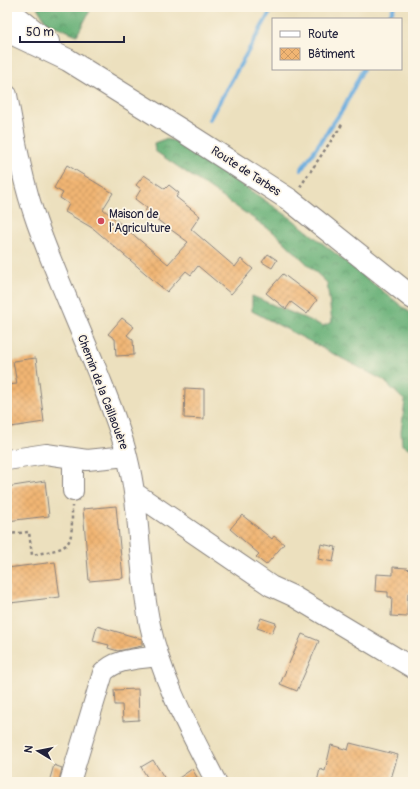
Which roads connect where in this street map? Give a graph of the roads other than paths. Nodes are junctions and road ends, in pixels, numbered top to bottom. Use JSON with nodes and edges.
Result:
{"nodes":[{"id":1,"x":9,"y":21,"type":"edge"},
{"id":2,"x":7,"y":95,"type":"edge"},
{"id":3,"x":413,"y":298,"type":"edge"},
{"id":4,"x":127,"y":456,"type":"junction"},
{"id":5,"x":73,"y":459,"type":"junction"},
{"id":6,"x":7,"y":460,"type":"edge"},
{"id":7,"x":73,"y":491,"type":"road end"},
{"id":8,"x":135,"y":493,"type":"junction"},
{"id":9,"x":158,"y":656,"type":"junction"},
{"id":10,"x":413,"y":668,"type":"edge"},
{"id":11,"x":70,"y":782,"type":"edge"},
{"id":12,"x":216,"y":782,"type":"edge"}],
"edges":[{"from":1,"to":3,"type":"main road","name":"Route de Tarbes"},
{"from":2,"to":4,"type":"street","name":"Chemin de la Caillaouère"},
{"from":4,"to":5,"type":"street"},
{"from":4,"to":8,"type":"street","name":"Chemin de la Caillaouère"},
{"from":5,"to":6,"type":"street"},
{"from":5,"to":7,"type":"street"},
{"from":8,"to":9,"type":"street","name":"Chemin de la Caillaouère"},
{"from":8,"to":10,"type":"street"},
{"from":9,"to":11,"type":"street"},
{"from":9,"to":12,"type":"street","name":"Chemin de la Caillaouère"}]}
